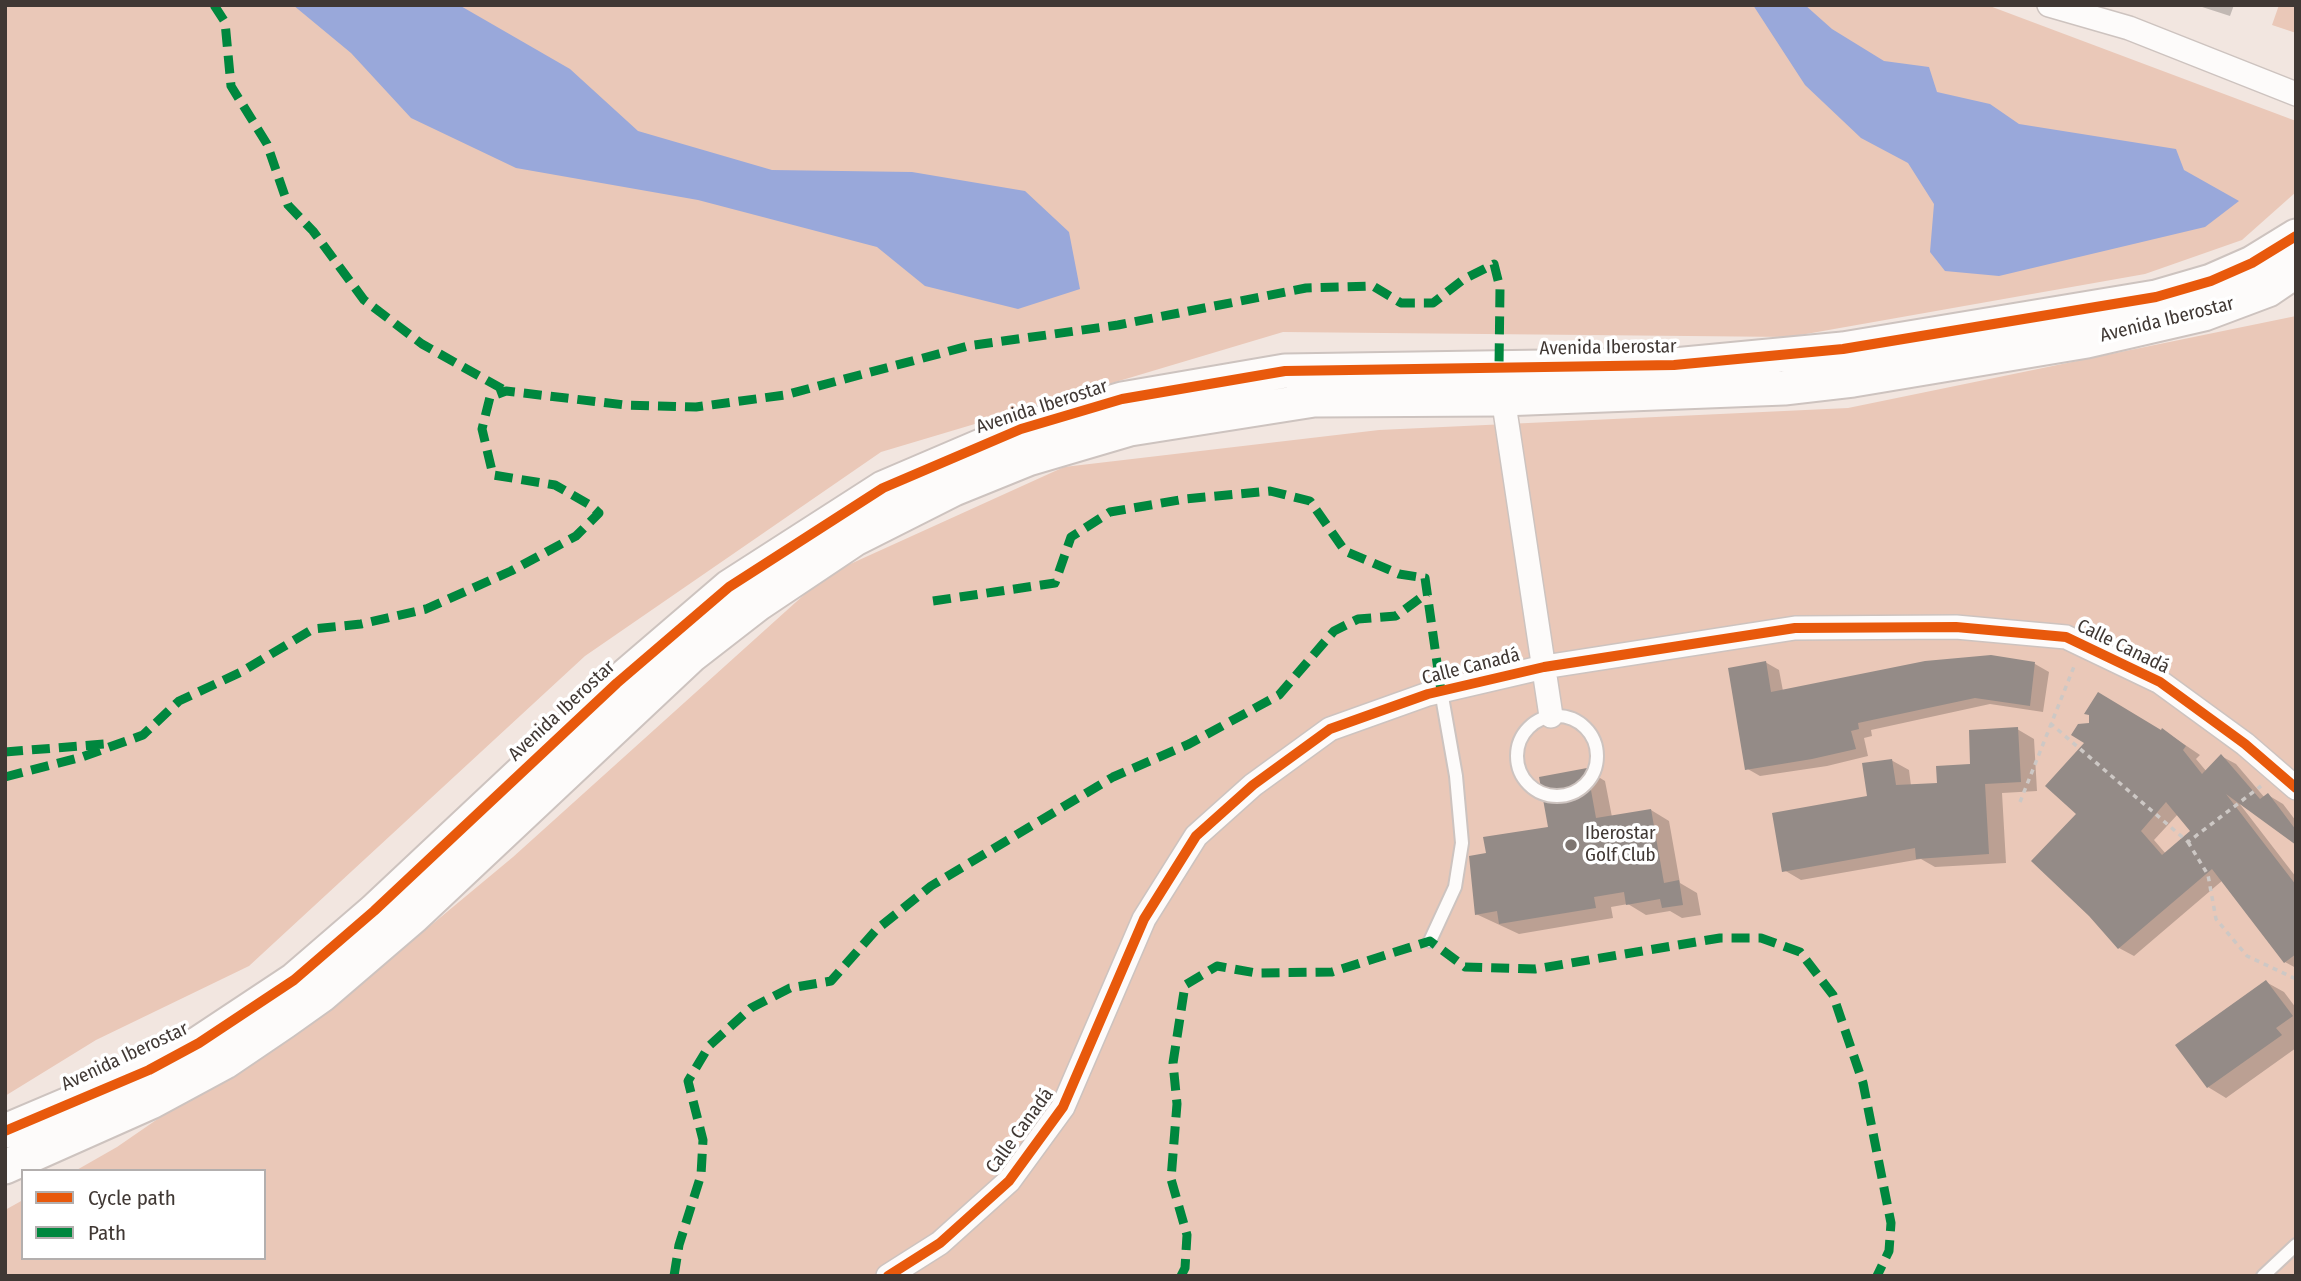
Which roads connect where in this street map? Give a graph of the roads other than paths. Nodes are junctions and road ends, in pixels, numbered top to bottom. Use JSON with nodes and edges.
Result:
{"nodes":[{"id":1,"x":2049,"y":5,"type":"edge"},
{"id":2,"x":2296,"y":94,"type":"edge"},
{"id":3,"x":2296,"y":236,"type":"edge"},
{"id":4,"x":2296,"y":271,"type":"edge"},
{"id":5,"x":1501,"y":383,"type":"junction"},
{"id":6,"x":1544,"y":667,"type":"junction"},
{"id":7,"x":1441,"y":691,"type":"junction"},
{"id":8,"x":1551,"y":716,"type":"junction"},
{"id":9,"x":2296,"y":788,"type":"edge"},
{"id":10,"x":1430,"y":941,"type":"dead end"},
{"id":11,"x":5,"y":1131,"type":"edge"},
{"id":12,"x":5,"y":1167,"type":"edge"},
{"id":13,"x":2296,"y":1245,"type":"edge"},
{"id":14,"x":888,"y":1276,"type":"edge"},
{"id":15,"x":2263,"y":1276,"type":"edge"}],
"edges":[{"from":1,"to":2,"type":"street"},
{"from":3,"to":5,"type":"street","name":"Avenida Iberostar"},
{"from":4,"to":5,"type":"street","name":"Avenida Iberostar"},
{"from":5,"to":6,"type":"street"},
{"from":5,"to":11,"type":"street","name":"Avenida Iberostar"},
{"from":5,"to":12,"type":"street","name":"Avenida Iberostar"},
{"from":6,"to":7,"type":"street","name":"Calle Canadá"},
{"from":6,"to":8,"type":"street"},
{"from":6,"to":9,"type":"street","name":"Calle Canadá"},
{"from":7,"to":10,"type":"lane"},
{"from":7,"to":14,"type":"street","name":"Calle Canadá"},
{"from":8,"to":8,"type":"lane"},
{"from":13,"to":15,"type":"lane"}]}
